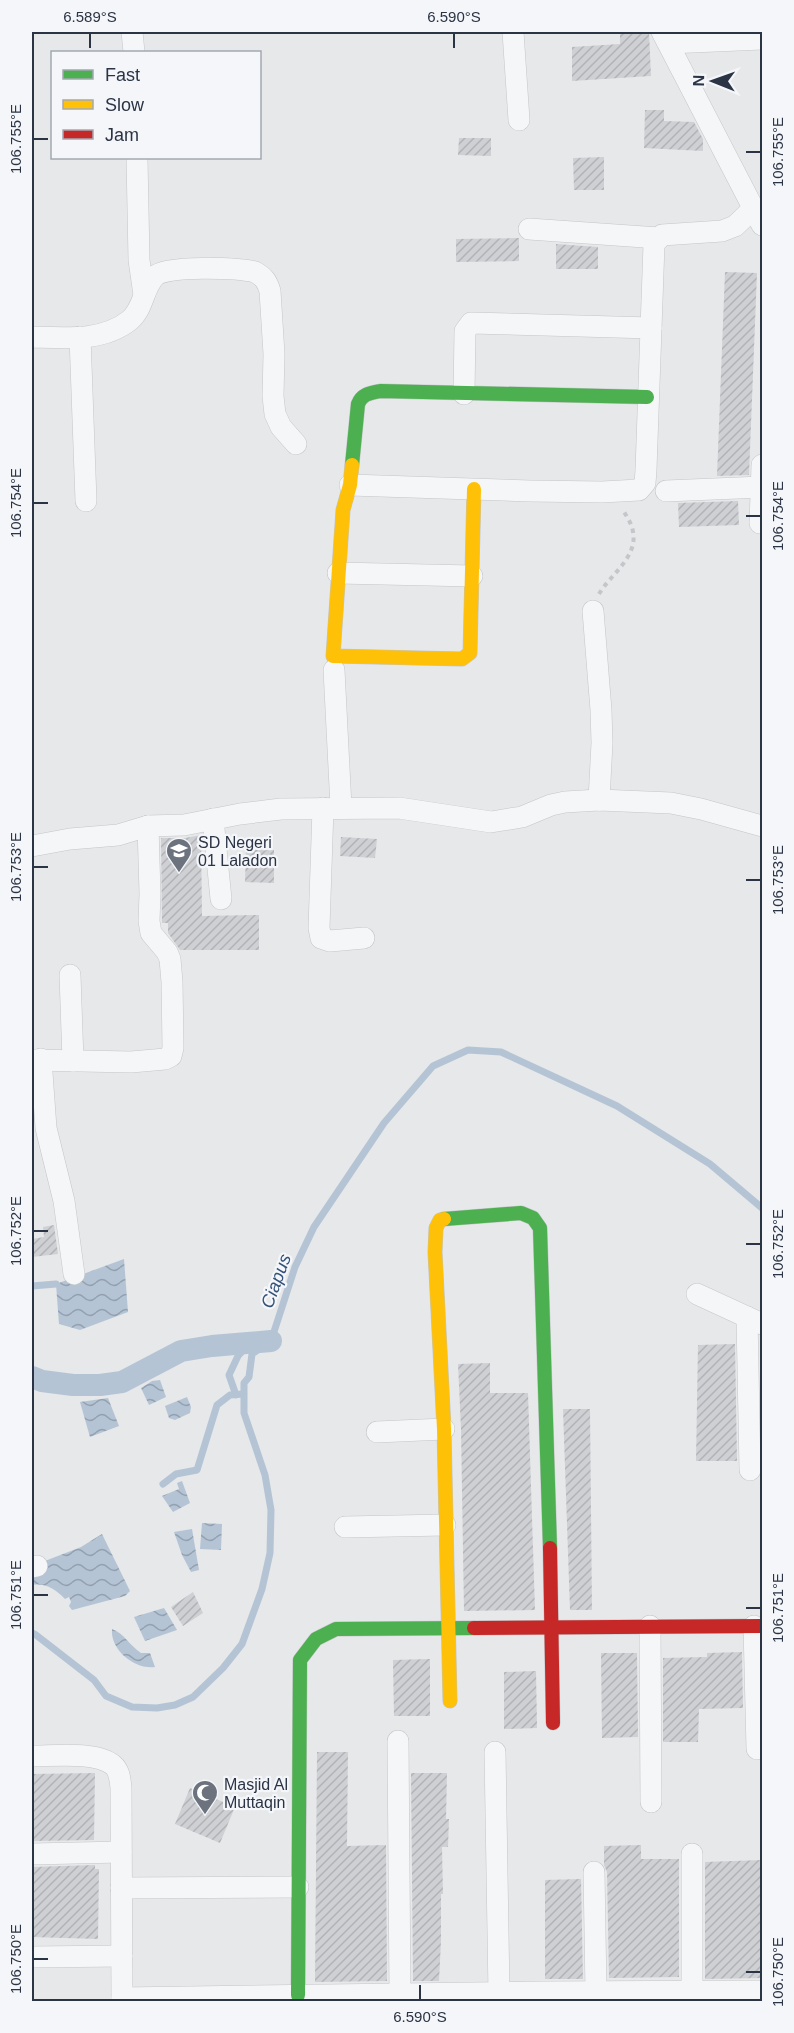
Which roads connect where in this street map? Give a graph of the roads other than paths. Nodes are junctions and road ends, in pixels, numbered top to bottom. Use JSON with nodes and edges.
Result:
{"nodes":[{"id":1,"x":132,"y":32,"type":"edge"},
{"id":2,"x":513,"y":32,"type":"edge"},
{"id":3,"x":665,"y":37,"type":"edge"},
{"id":4,"x":762,"y":39,"type":"edge"},
{"id":5,"x":134,"y":51,"type":"edge"},
{"id":6,"x":519,"y":120,"type":"dead end"},
{"id":7,"x":136,"y":159,"type":"edge"},
{"id":8,"x":758,"y":217,"type":"edge"},
{"id":9,"x":529,"y":229,"type":"dead end"},
{"id":10,"x":658,"y":238,"type":"junction"},
{"id":11,"x":144,"y":295,"type":"junction"},
{"id":12,"x":651,"y":328,"type":"junction"},
{"id":13,"x":32,"y":337,"type":"edge"},
{"id":14,"x":80,"y":337,"type":"junction"},
{"id":15,"x":464,"y":393,"type":"junction"},
{"id":16,"x":647,"y":398,"type":"junction"},
{"id":17,"x":296,"y":444,"type":"dead end"},
{"id":18,"x":762,"y":465,"type":"edge"},
{"id":19,"x":350,"y":485,"type":"junction"},
{"id":20,"x":762,"y":487,"type":"edge"},
{"id":21,"x":474,"y":489,"type":"junction"},
{"id":22,"x":666,"y":491,"type":"dead end"},
{"id":23,"x":86,"y":501,"type":"dead end"},
{"id":24,"x":760,"y":523,"type":"dead end"},
{"id":25,"x":338,"y":573,"type":"junction"},
{"id":26,"x":472,"y":576,"type":"junction"},
{"id":27,"x":593,"y":611,"type":"road end"},
{"id":28,"x":334,"y":670,"type":"dead end"},
{"id":29,"x":599,"y":800,"type":"junction"},
{"id":30,"x":332,"y":807,"type":"junction"},
{"id":31,"x":213,"y":819,"type":"junction"},
{"id":32,"x":148,"y":826,"type":"junction"},
{"id":33,"x":762,"y":826,"type":"edge"},
{"id":34,"x":32,"y":846,"type":"edge"},
{"id":35,"x":221,"y":899,"type":"dead end"},
{"id":36,"x":364,"y":938,"type":"dead end"},
{"id":37,"x":69,"y":975,"type":"dead end"},
{"id":38,"x":36,"y":1060,"type":"edge"},
{"id":39,"x":73,"y":1061,"type":"junction"},
{"id":40,"x":74,"y":1274,"type":"dead end"},
{"id":41,"x":697,"y":1294,"type":"dead end"},
{"id":42,"x":755,"y":1321,"type":"edge"},
{"id":43,"x":444,"y":1429,"type":"junction"},
{"id":44,"x":377,"y":1432,"type":"dead end"},
{"id":45,"x":750,"y":1470,"type":"dead end"},
{"id":46,"x":445,"y":1525,"type":"junction"},
{"id":47,"x":345,"y":1527,"type":"dead end"},
{"id":48,"x":650,"y":1626,"type":"junction"},
{"id":49,"x":758,"y":1626,"type":"edge"},
{"id":50,"x":553,"y":1627,"type":"junction"},
{"id":51,"x":447,"y":1628,"type":"junction"},
{"id":52,"x":450,"y":1701,"type":"dead end"},
{"id":53,"x":553,"y":1723,"type":"dead end"},
{"id":54,"x":398,"y":1740,"type":"dead end"},
{"id":55,"x":757,"y":1749,"type":"dead end"},
{"id":56,"x":495,"y":1752,"type":"dead end"},
{"id":57,"x":32,"y":1756,"type":"edge"},
{"id":58,"x":651,"y":1802,"type":"dead end"},
{"id":59,"x":121,"y":1852,"type":"junction"},
{"id":60,"x":32,"y":1854,"type":"edge"},
{"id":61,"x":692,"y":1854,"type":"dead end"},
{"id":62,"x":594,"y":1872,"type":"dead end"},
{"id":63,"x":298,"y":1887,"type":"junction"},
{"id":64,"x":121,"y":1888,"type":"junction"},
{"id":65,"x":122,"y":1956,"type":"junction"},
{"id":66,"x":32,"y":1957,"type":"edge"},
{"id":67,"x":596,"y":1991,"type":"junction"},
{"id":68,"x":762,"y":1991,"type":"edge"},
{"id":69,"x":500,"y":1993,"type":"junction"},
{"id":70,"x":410,"y":1996,"type":"edge"},
{"id":71,"x":692,"y":1996,"type":"edge"},
{"id":72,"x":310,"y":1998,"type":"edge"},
{"id":73,"x":230,"y":1999,"type":"edge"},
{"id":74,"x":122,"y":2000,"type":"edge"}],
"edges":[{"from":1,"to":5,"type":"street"},
{"from":2,"to":6,"type":"street"},
{"from":3,"to":4,"type":"street"},
{"from":3,"to":8,"type":"street"},
{"from":7,"to":11,"type":"street"},
{"from":8,"to":10,"type":"street"},
{"from":9,"to":10,"type":"street"},
{"from":10,"to":12,"type":"street"},
{"from":11,"to":14,"type":"street"},
{"from":11,"to":17,"type":"street"},
{"from":12,"to":15,"type":"street"},
{"from":12,"to":16,"type":"street"},
{"from":13,"to":14,"type":"street"},
{"from":14,"to":23,"type":"street"},
{"from":15,"to":16,"type":"street"},
{"from":15,"to":19,"type":"street"},
{"from":16,"to":21,"type":"street"},
{"from":18,"to":20,"type":"street"},
{"from":19,"to":21,"type":"street"},
{"from":19,"to":25,"type":"street"},
{"from":20,"to":22,"type":"street"},
{"from":20,"to":24,"type":"street"},
{"from":21,"to":26,"type":"street"},
{"from":25,"to":26,"type":"street"},
{"from":25,"to":26,"type":"street"},
{"from":27,"to":29,"type":"street"},
{"from":28,"to":30,"type":"street"},
{"from":29,"to":30,"type":"street"},
{"from":29,"to":33,"type":"street"},
{"from":30,"to":31,"type":"street"},
{"from":30,"to":36,"type":"street"},
{"from":31,"to":32,"type":"street"},
{"from":31,"to":35,"type":"street"},
{"from":32,"to":34,"type":"street"},
{"from":32,"to":39,"type":"street"},
{"from":37,"to":39,"type":"street"},
{"from":38,"to":39,"type":"street"},
{"from":38,"to":40,"type":"street"},
{"from":41,"to":42,"type":"street"},
{"from":42,"to":45,"type":"street"},
{"from":43,"to":44,"type":"street"},
{"from":43,"to":46,"type":"street"},
{"from":43,"to":50,"type":"street"},
{"from":46,"to":47,"type":"street"},
{"from":46,"to":51,"type":"street"},
{"from":48,"to":49,"type":"street"},
{"from":48,"to":50,"type":"street"},
{"from":48,"to":58,"type":"street"},
{"from":49,"to":55,"type":"street"},
{"from":50,"to":51,"type":"street"},
{"from":50,"to":53,"type":"street"},
{"from":51,"to":52,"type":"street"},
{"from":51,"to":63,"type":"street"},
{"from":54,"to":70,"type":"street"},
{"from":56,"to":69,"type":"street"},
{"from":57,"to":59,"type":"street"},
{"from":59,"to":60,"type":"street"},
{"from":59,"to":64,"type":"street"},
{"from":61,"to":71,"type":"street"},
{"from":62,"to":67,"type":"street"},
{"from":63,"to":64,"type":"street"},
{"from":63,"to":72,"type":"street"},
{"from":64,"to":65,"type":"street"},
{"from":65,"to":66,"type":"street"},
{"from":65,"to":74,"type":"street"},
{"from":67,"to":69,"type":"street"},
{"from":67,"to":71,"type":"street"},
{"from":68,"to":71,"type":"street"},
{"from":69,"to":70,"type":"street"},
{"from":70,"to":72,"type":"street"},
{"from":72,"to":73,"type":"street"},
{"from":73,"to":74,"type":"street"}]}
